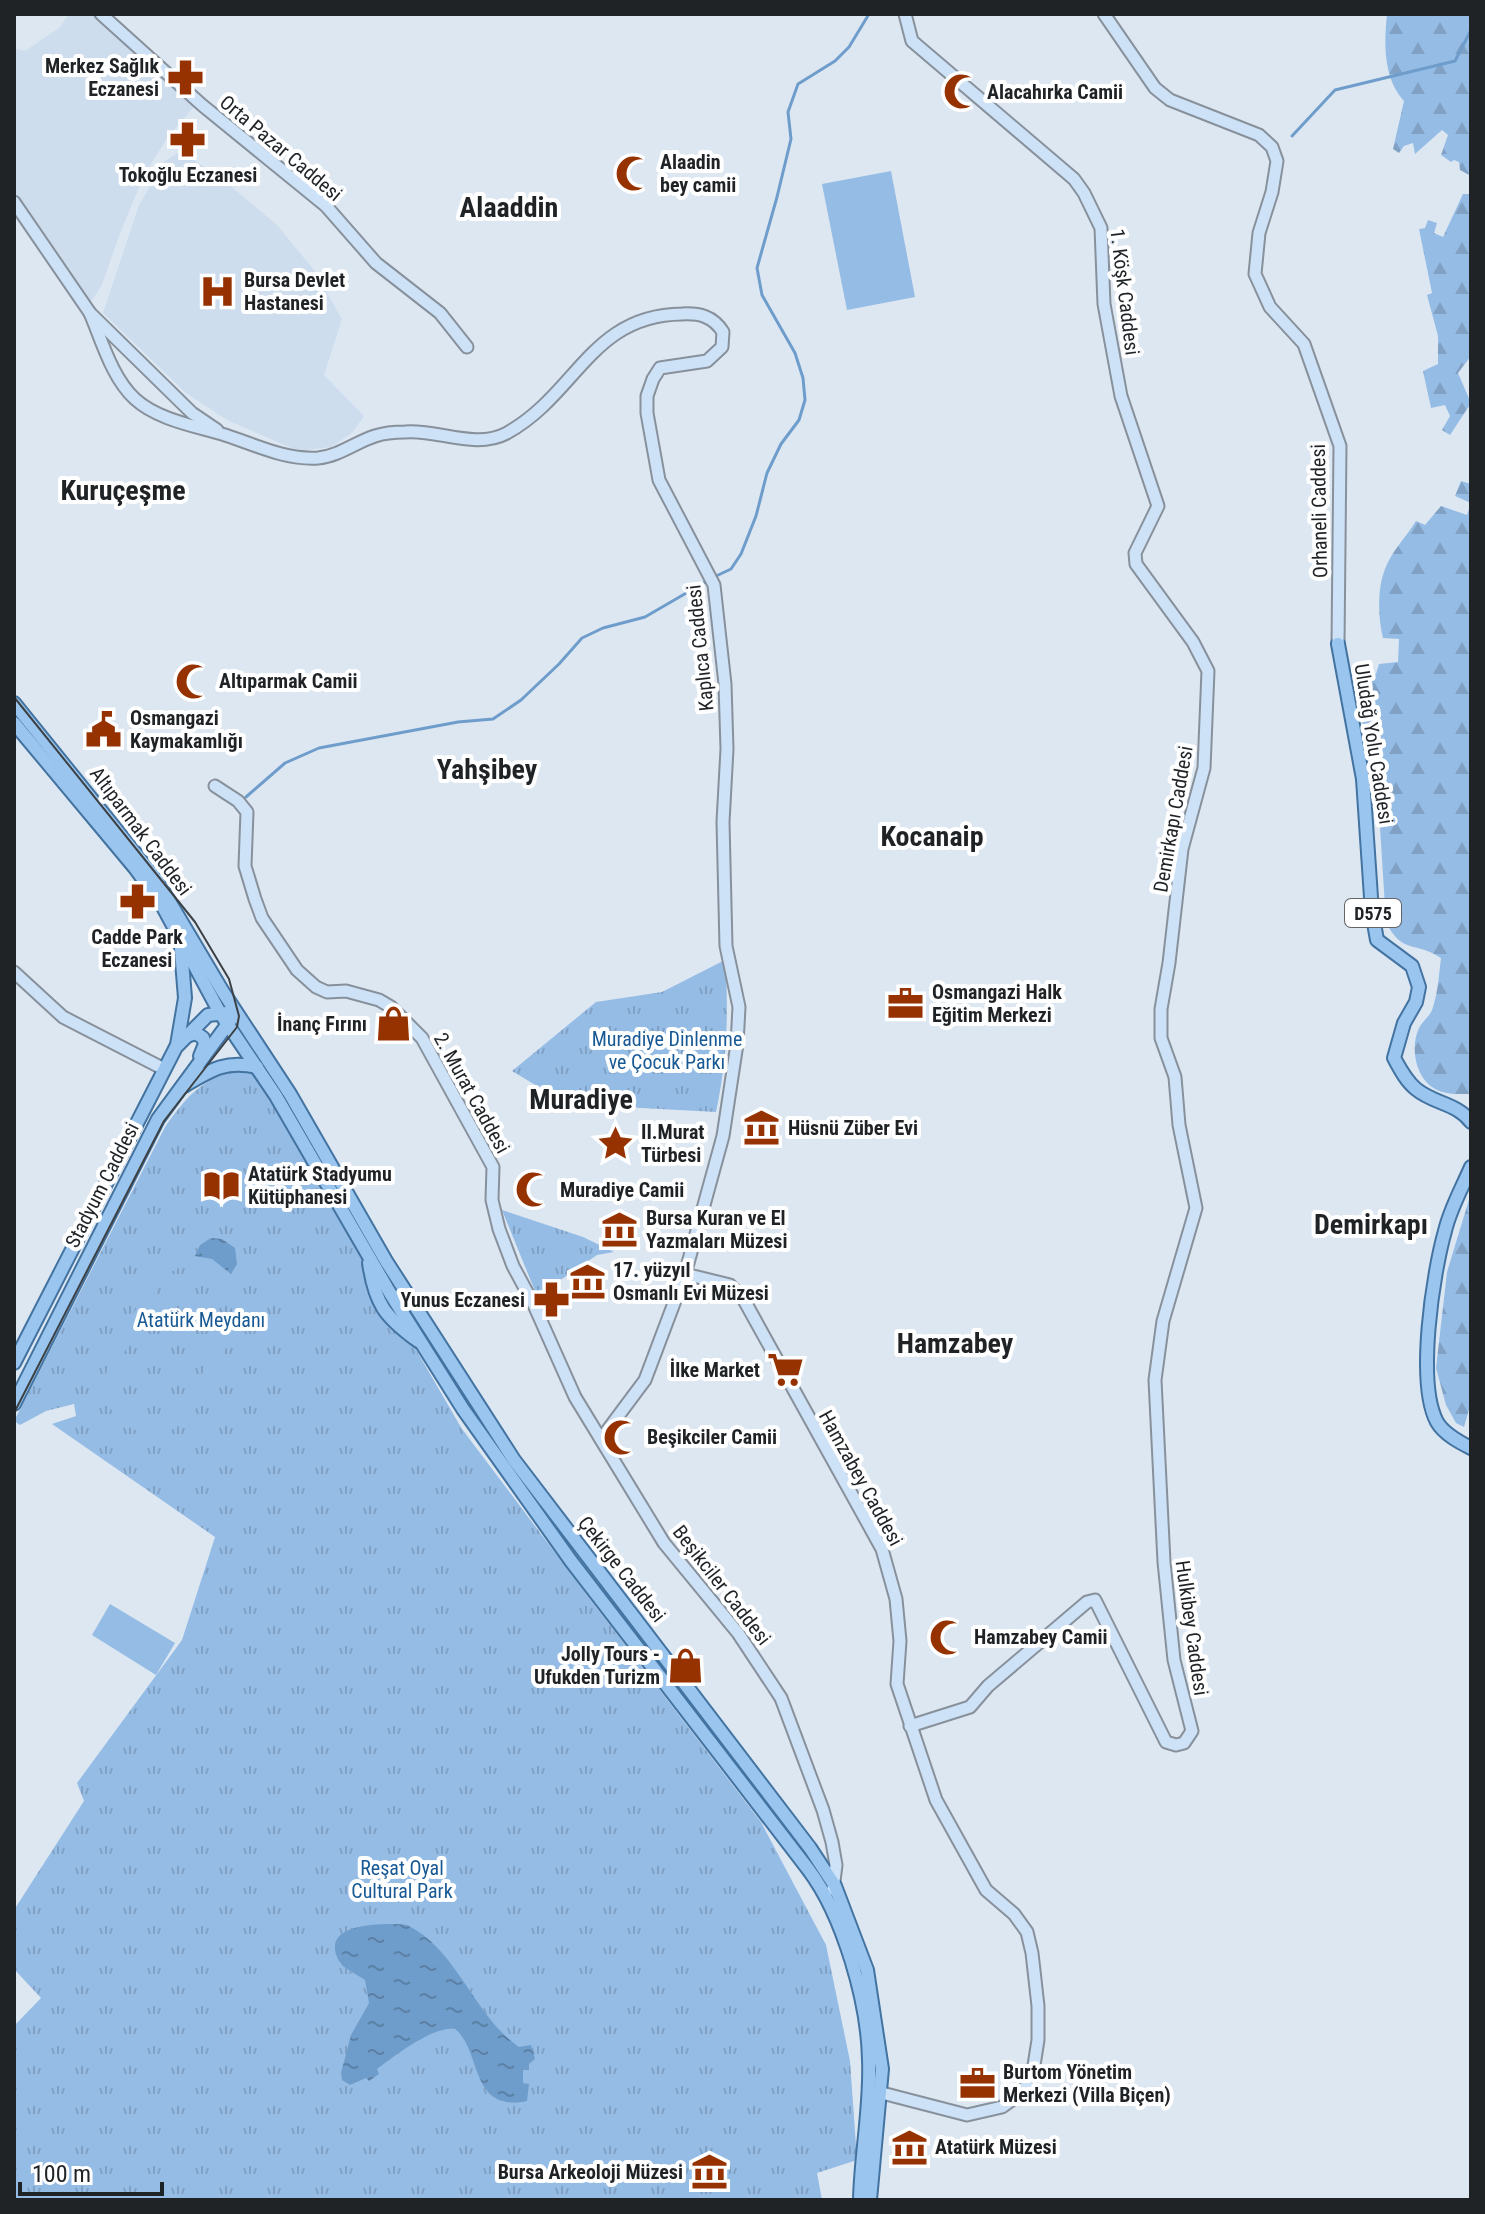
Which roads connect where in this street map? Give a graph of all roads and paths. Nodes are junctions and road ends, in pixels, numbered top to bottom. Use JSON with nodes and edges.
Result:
{"nodes":[{"id":1,"x":101,"y":14,"type":"edge"},
{"id":2,"x":905,"y":14,"type":"edge"},
{"id":3,"x":1104,"y":14,"type":"edge"},
{"id":4,"x":14,"y":202,"type":"edge"},
{"id":5,"x":90,"y":313,"type":"junction"},
{"id":6,"x":467,"y":347,"type":"dead end"},
{"id":7,"x":227,"y":436,"type":"junction"},
{"id":8,"x":1158,"y":506,"type":"joint"},
{"id":9,"x":1338,"y":644,"type":"joint"},
{"id":10,"x":14,"y":703,"type":"edge"},
{"id":11,"x":14,"y":723,"type":"edge"},
{"id":12,"x":215,"y":786,"type":"dead end"},
{"id":13,"x":181,"y":945,"type":"junction"},
{"id":14,"x":14,"y":972,"type":"edge"},
{"id":15,"x":223,"y":992,"type":"junction"},
{"id":16,"x":227,"y":1017,"type":"junction"},
{"id":17,"x":245,"y":1026,"type":"junction"},
{"id":18,"x":186,"y":1036,"type":"junction"},
{"id":19,"x":176,"y":1047,"type":"junction"},
{"id":20,"x":257,"y":1067,"type":"junction"},
{"id":21,"x":164,"y":1069,"type":"junction"},
{"id":22,"x":191,"y":1073,"type":"junction"},
{"id":23,"x":177,"y":1089,"type":"junction"},
{"id":24,"x":1471,"y":1122,"type":"edge"},
{"id":25,"x":1471,"y":1167,"type":"edge"},
{"id":26,"x":1196,"y":1208,"type":"joint"},
{"id":27,"x":685,"y":1274,"type":"junction"},
{"id":28,"x":534,"y":1305,"type":"joint"},
{"id":29,"x":14,"y":1363,"type":"edge"},
{"id":30,"x":14,"y":1404,"type":"edge"},
{"id":31,"x":601,"y":1439,"type":"junction"},
{"id":32,"x":1471,"y":1448,"type":"edge"},
{"id":33,"x":910,"y":1726,"type":"junction"},
{"id":34,"x":835,"y":1886,"type":"junction"},
{"id":35,"x":828,"y":1902,"type":"junction"},
{"id":36,"x":869,"y":2073,"type":"junction"},
{"id":37,"x":882,"y":2093,"type":"junction"},
{"id":38,"x":860,"y":2200,"type":"edge"},
{"id":39,"x":870,"y":2200,"type":"edge"}],
"edges":[{"from":1,"to":6,"type":"main road","name":"Orta Pazar Caddesi"},
{"from":2,"to":8,"type":"main road","name":"1. Köşk Caddesi"},
{"from":3,"to":9,"type":"main road","name":"Orhaneli Caddesi","number":"D575"},
{"from":4,"to":5,"type":"main road"},
{"from":5,"to":7,"type":"main road"},
{"from":5,"to":7,"type":"main road"},
{"from":7,"to":27,"type":"main road","name":"Kaplıca Caddesi"},
{"from":8,"to":26,"type":"main road","name":"Demirkapı Caddesi"},
{"from":9,"to":24,"type":"main road","name":"Uludağ Yolu Caddesi","number":"D575"},
{"from":10,"to":15,"type":"main road","name":"Altıparmak Caddesi"},
{"from":11,"to":13,"type":"main road","name":"Altıparmak Caddesi"},
{"from":12,"to":28,"type":"main road","name":"2. Murat Caddesi"},
{"from":13,"to":16,"type":"main road","name":"Altıparmak Caddesi"},
{"from":13,"to":19,"type":"main road"},
{"from":14,"to":21,"type":"main road"},
{"from":15,"to":16,"type":"main road"},
{"from":15,"to":17,"type":"main road","name":"Çekirge Caddesi"},
{"from":16,"to":17,"type":"main road"},
{"from":16,"to":18,"type":"main road"},
{"from":16,"to":20,"type":"main road","name":"Çekirge Caddesi"},
{"from":16,"to":22,"type":"main road","name":"Stadyum Caddesi"},
{"from":17,"to":34,"type":"main road","name":"Çekirge Caddesi"},
{"from":18,"to":19,"type":"main road"},
{"from":18,"to":22,"type":"main road"},
{"from":19,"to":21,"type":"main road"},
{"from":20,"to":23,"type":"main road"},
{"from":20,"to":35,"type":"main road","name":"Çekirge Caddesi"},
{"from":21,"to":29,"type":"main road"},
{"from":22,"to":23,"type":"main road","name":"Stadyum Caddesi"},
{"from":23,"to":30,"type":"main road","name":"Stadyum Caddesi"},
{"from":25,"to":32,"type":"main road"},
{"from":26,"to":33,"type":"main road","name":"Hulkibey Caddesi"},
{"from":27,"to":31,"type":"main road","name":"Kaplıca Caddesi"},
{"from":27,"to":33,"type":"main road","name":"Hamzabey Caddesi"},
{"from":28,"to":31,"type":"main road","name":"Beşikciler Caddesi"},
{"from":31,"to":34,"type":"main road","name":"Beşikciler Caddesi"},
{"from":33,"to":37,"type":"main road","name":"Hamzabey Caddesi"},
{"from":34,"to":35,"type":"main road","name":"Beşikciler Caddesi"},
{"from":34,"to":37,"type":"main road","name":"Çekirge Caddesi"},
{"from":35,"to":36,"type":"main road","name":"Çekirge Caddesi"},
{"from":36,"to":37,"type":"main road"},
{"from":36,"to":38,"type":"main road","name":"Çekirge Caddesi"},
{"from":37,"to":39,"type":"main road","name":"Çekirge Caddesi"}]}
